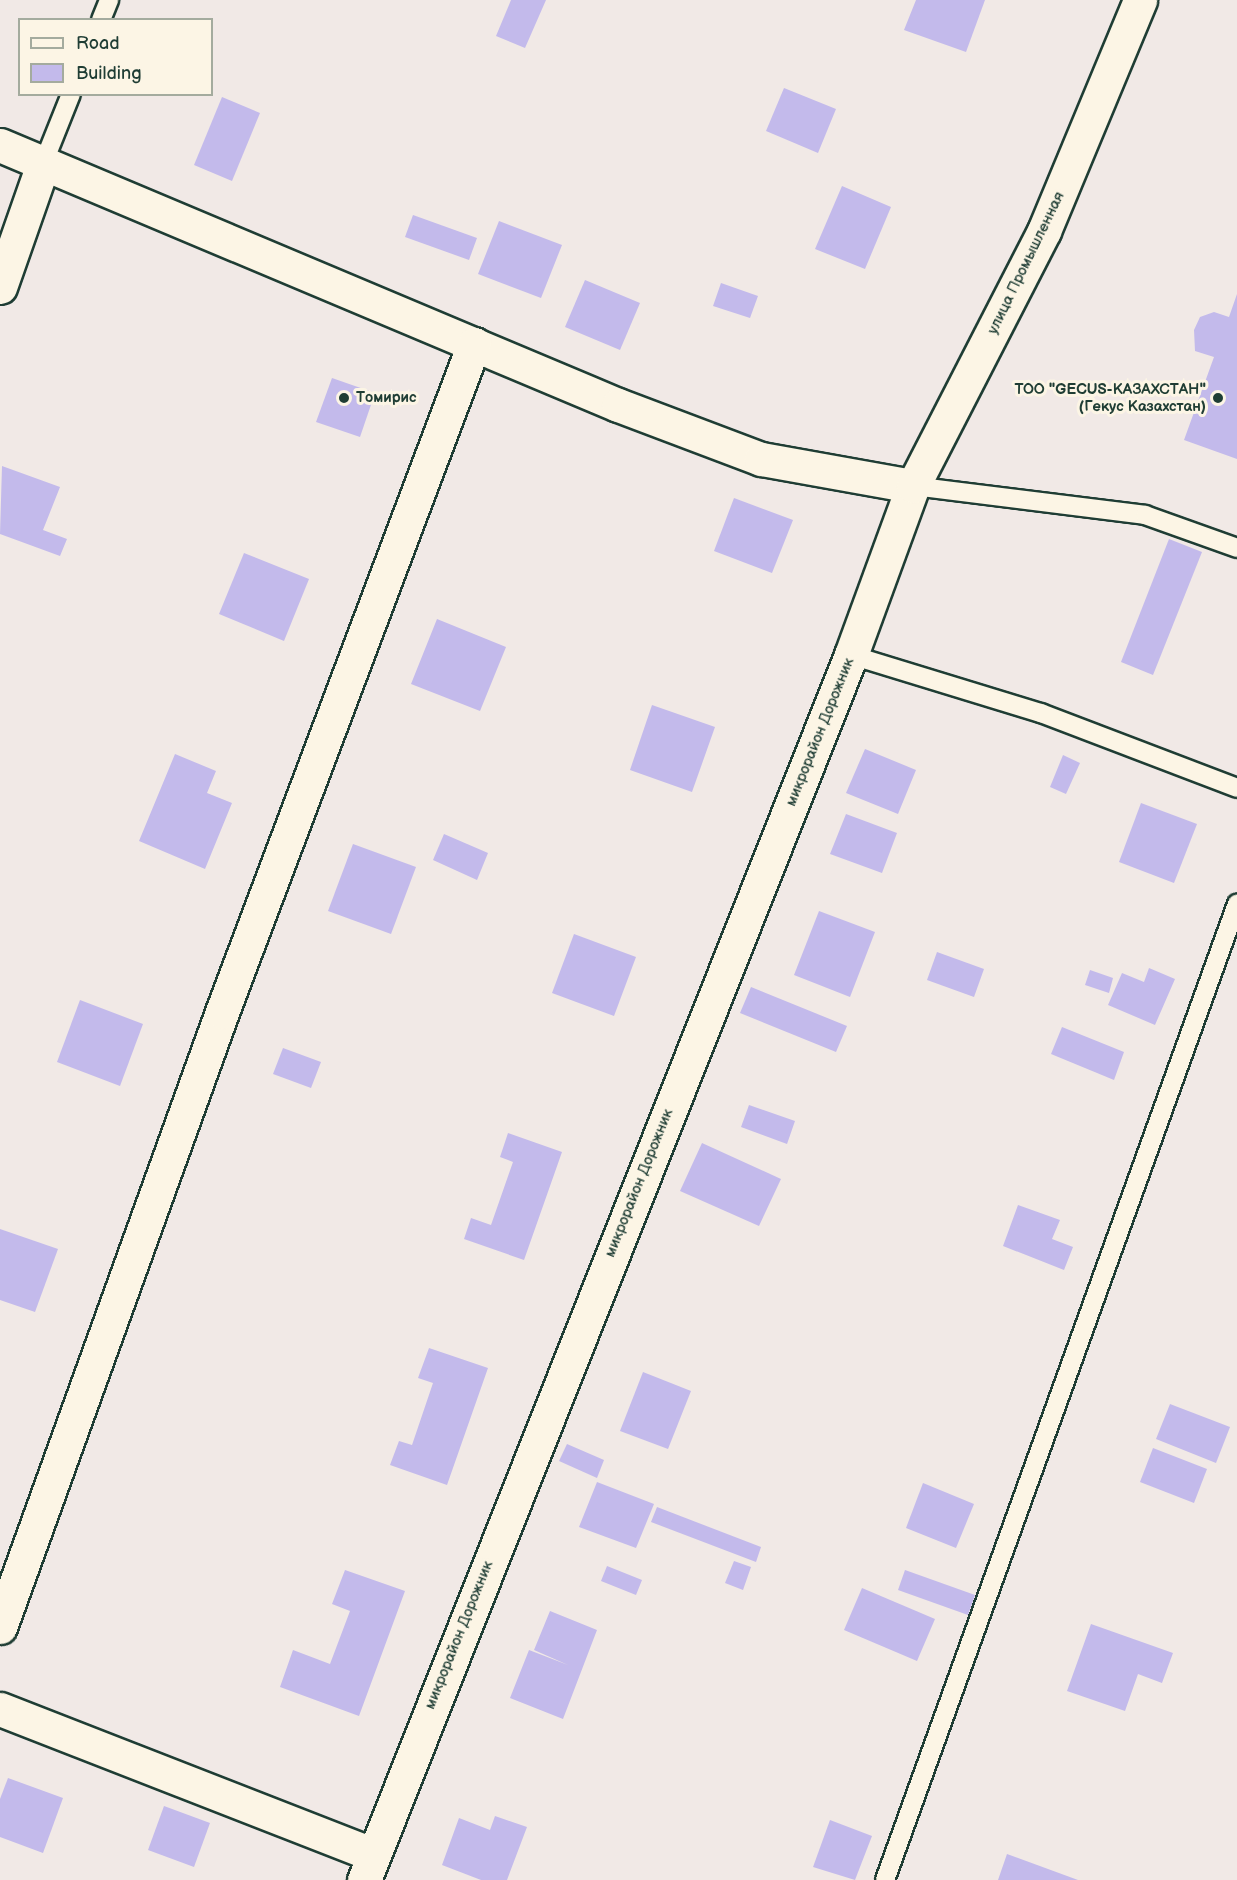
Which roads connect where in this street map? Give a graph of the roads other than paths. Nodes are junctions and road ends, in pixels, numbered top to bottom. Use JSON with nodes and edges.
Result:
{"nodes":[{"id":1,"x":109,"y":0,"type":"edge"},
{"id":2,"x":1140,"y":0,"type":"edge"},
{"id":3,"x":102,"y":18,"type":"edge"},
{"id":4,"x":70,"y":96,"type":"edge"},
{"id":5,"x":0,"y":146,"type":"edge"},
{"id":6,"x":43,"y":164,"type":"junction"},
{"id":7,"x":0,"y":287,"type":"edge"},
{"id":8,"x":474,"y":344,"type":"junction"},
{"id":9,"x":913,"y":486,"type":"junction"},
{"id":10,"x":1237,"y":548,"type":"edge"},
{"id":11,"x":851,"y":655,"type":"junction"},
{"id":12,"x":1237,"y":788,"type":"edge"},
{"id":13,"x":1237,"y":904,"type":"edge"},
{"id":14,"x":0,"y":1627,"type":"edge"},
{"id":15,"x":0,"y":1709,"type":"edge"},
{"id":16,"x":368,"y":1867,"type":"edge"},
{"id":17,"x":885,"y":1880,"type":"edge"}],
"edges":[{"from":1,"to":3,"type":"lane"},
{"from":2,"to":9,"type":"street","name":"улица Промышленная"},
{"from":4,"to":6,"type":"lane"},
{"from":5,"to":6,"type":"street"},
{"from":6,"to":7,"type":"street"},
{"from":6,"to":8,"type":"street"},
{"from":8,"to":9,"type":"street"},
{"from":8,"to":14,"type":"street"},
{"from":9,"to":10,"type":"lane"},
{"from":9,"to":11,"type":"street","name":"микрорайон Дорожник"},
{"from":11,"to":12,"type":"lane"},
{"from":11,"to":16,"type":"street","name":"микрорайон Дорожник"},
{"from":13,"to":17,"type":"lane"},
{"from":15,"to":16,"type":"street"}]}
